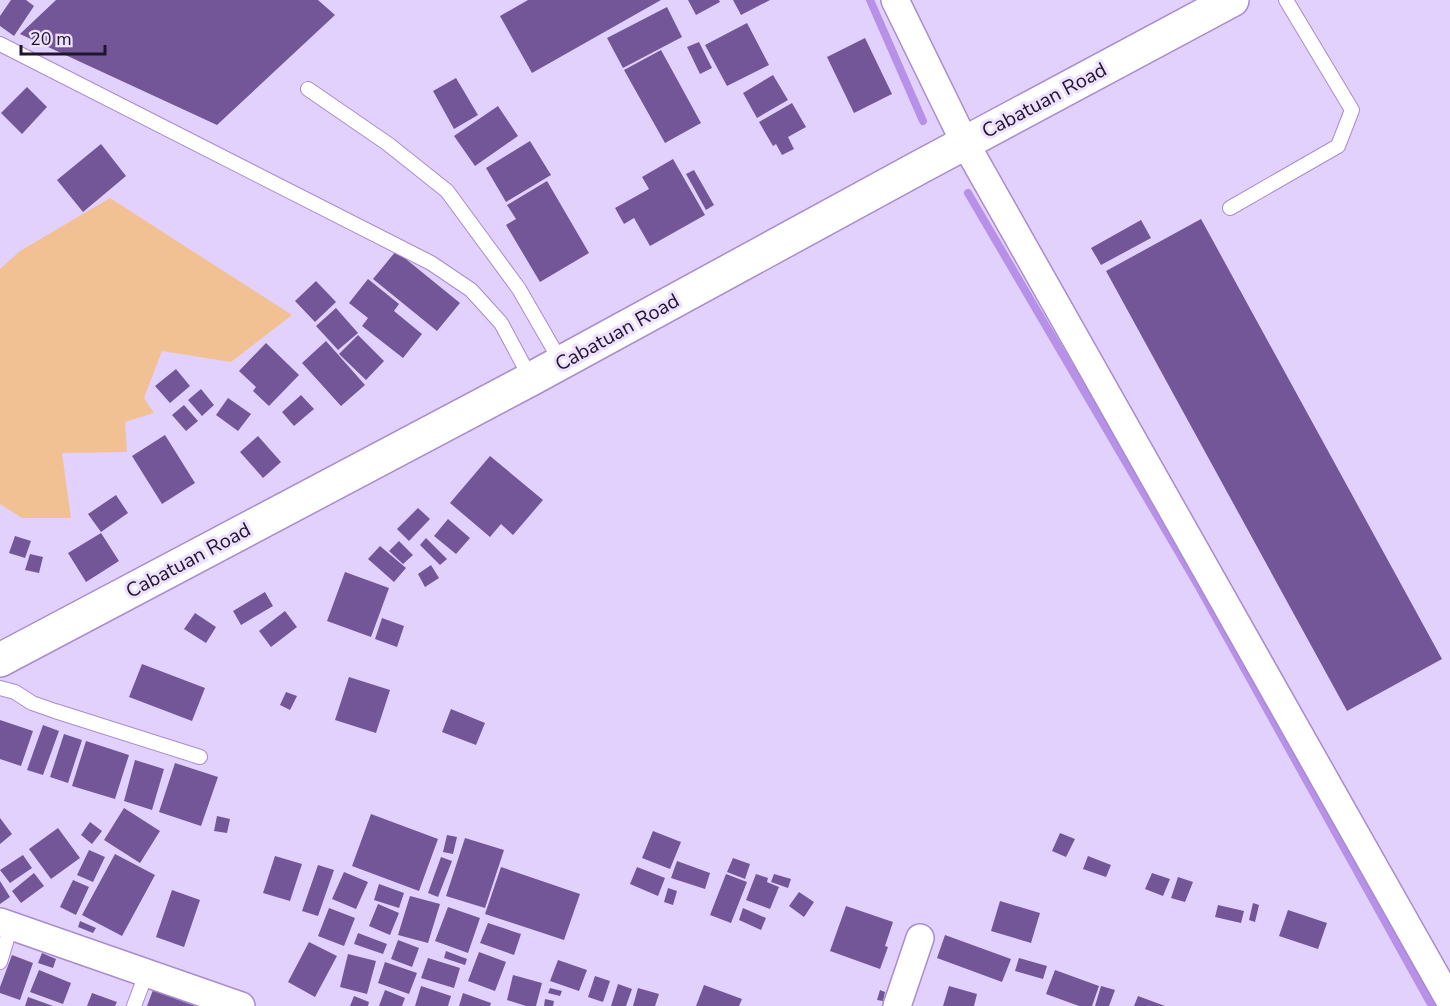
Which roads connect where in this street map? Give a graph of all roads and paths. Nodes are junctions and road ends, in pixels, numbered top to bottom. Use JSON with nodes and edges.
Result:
{"nodes":[{"id":1,"x":895,"y":0,"type":"edge"},
{"id":2,"x":1232,"y":0,"type":"edge"},
{"id":3,"x":1286,"y":0,"type":"edge"},
{"id":4,"x":0,"y":44,"type":"edge"},
{"id":5,"x":308,"y":88,"type":"dead end"},
{"id":6,"x":965,"y":143,"type":"junction"},
{"id":7,"x":1230,"y":208,"type":"dead end"},
{"id":8,"x":561,"y":363,"type":"junction"},
{"id":9,"x":531,"y":379,"type":"junction"},
{"id":10,"x":0,"y":660,"type":"edge"},
{"id":11,"x":0,"y":688,"type":"edge"},
{"id":12,"x":200,"y":756,"type":"dead end"},
{"id":13,"x":5,"y":924,"type":"edge"},
{"id":14,"x":920,"y":938,"type":"dead end"},
{"id":15,"x":0,"y":962,"type":"edge"},
{"id":16,"x":146,"y":974,"type":"junction"},
{"id":17,"x":1450,"y":1001,"type":"edge"},
{"id":18,"x":134,"y":1006,"type":"edge"},
{"id":19,"x":241,"y":1006,"type":"edge"},
{"id":20,"x":897,"y":1006,"type":"edge"}],
"edges":[{"from":1,"to":6,"type":"street"},
{"from":2,"to":6,"type":"highway","name":"Cabatuan Road"},
{"from":3,"to":7,"type":"lane"},
{"from":4,"to":9,"type":"lane"},
{"from":5,"to":8,"type":"lane"},
{"from":6,"to":8,"type":"highway","name":"Cabatuan Road"},
{"from":6,"to":17,"type":"street"},
{"from":8,"to":9,"type":"highway","name":"Cabatuan Road"},
{"from":9,"to":10,"type":"highway","name":"Cabatuan Road"},
{"from":11,"to":12,"type":"lane"},
{"from":13,"to":15,"type":"lane"},
{"from":13,"to":16,"type":"street"},
{"from":14,"to":20,"type":"street"},
{"from":16,"to":18,"type":"lane"},
{"from":16,"to":19,"type":"street"}]}
